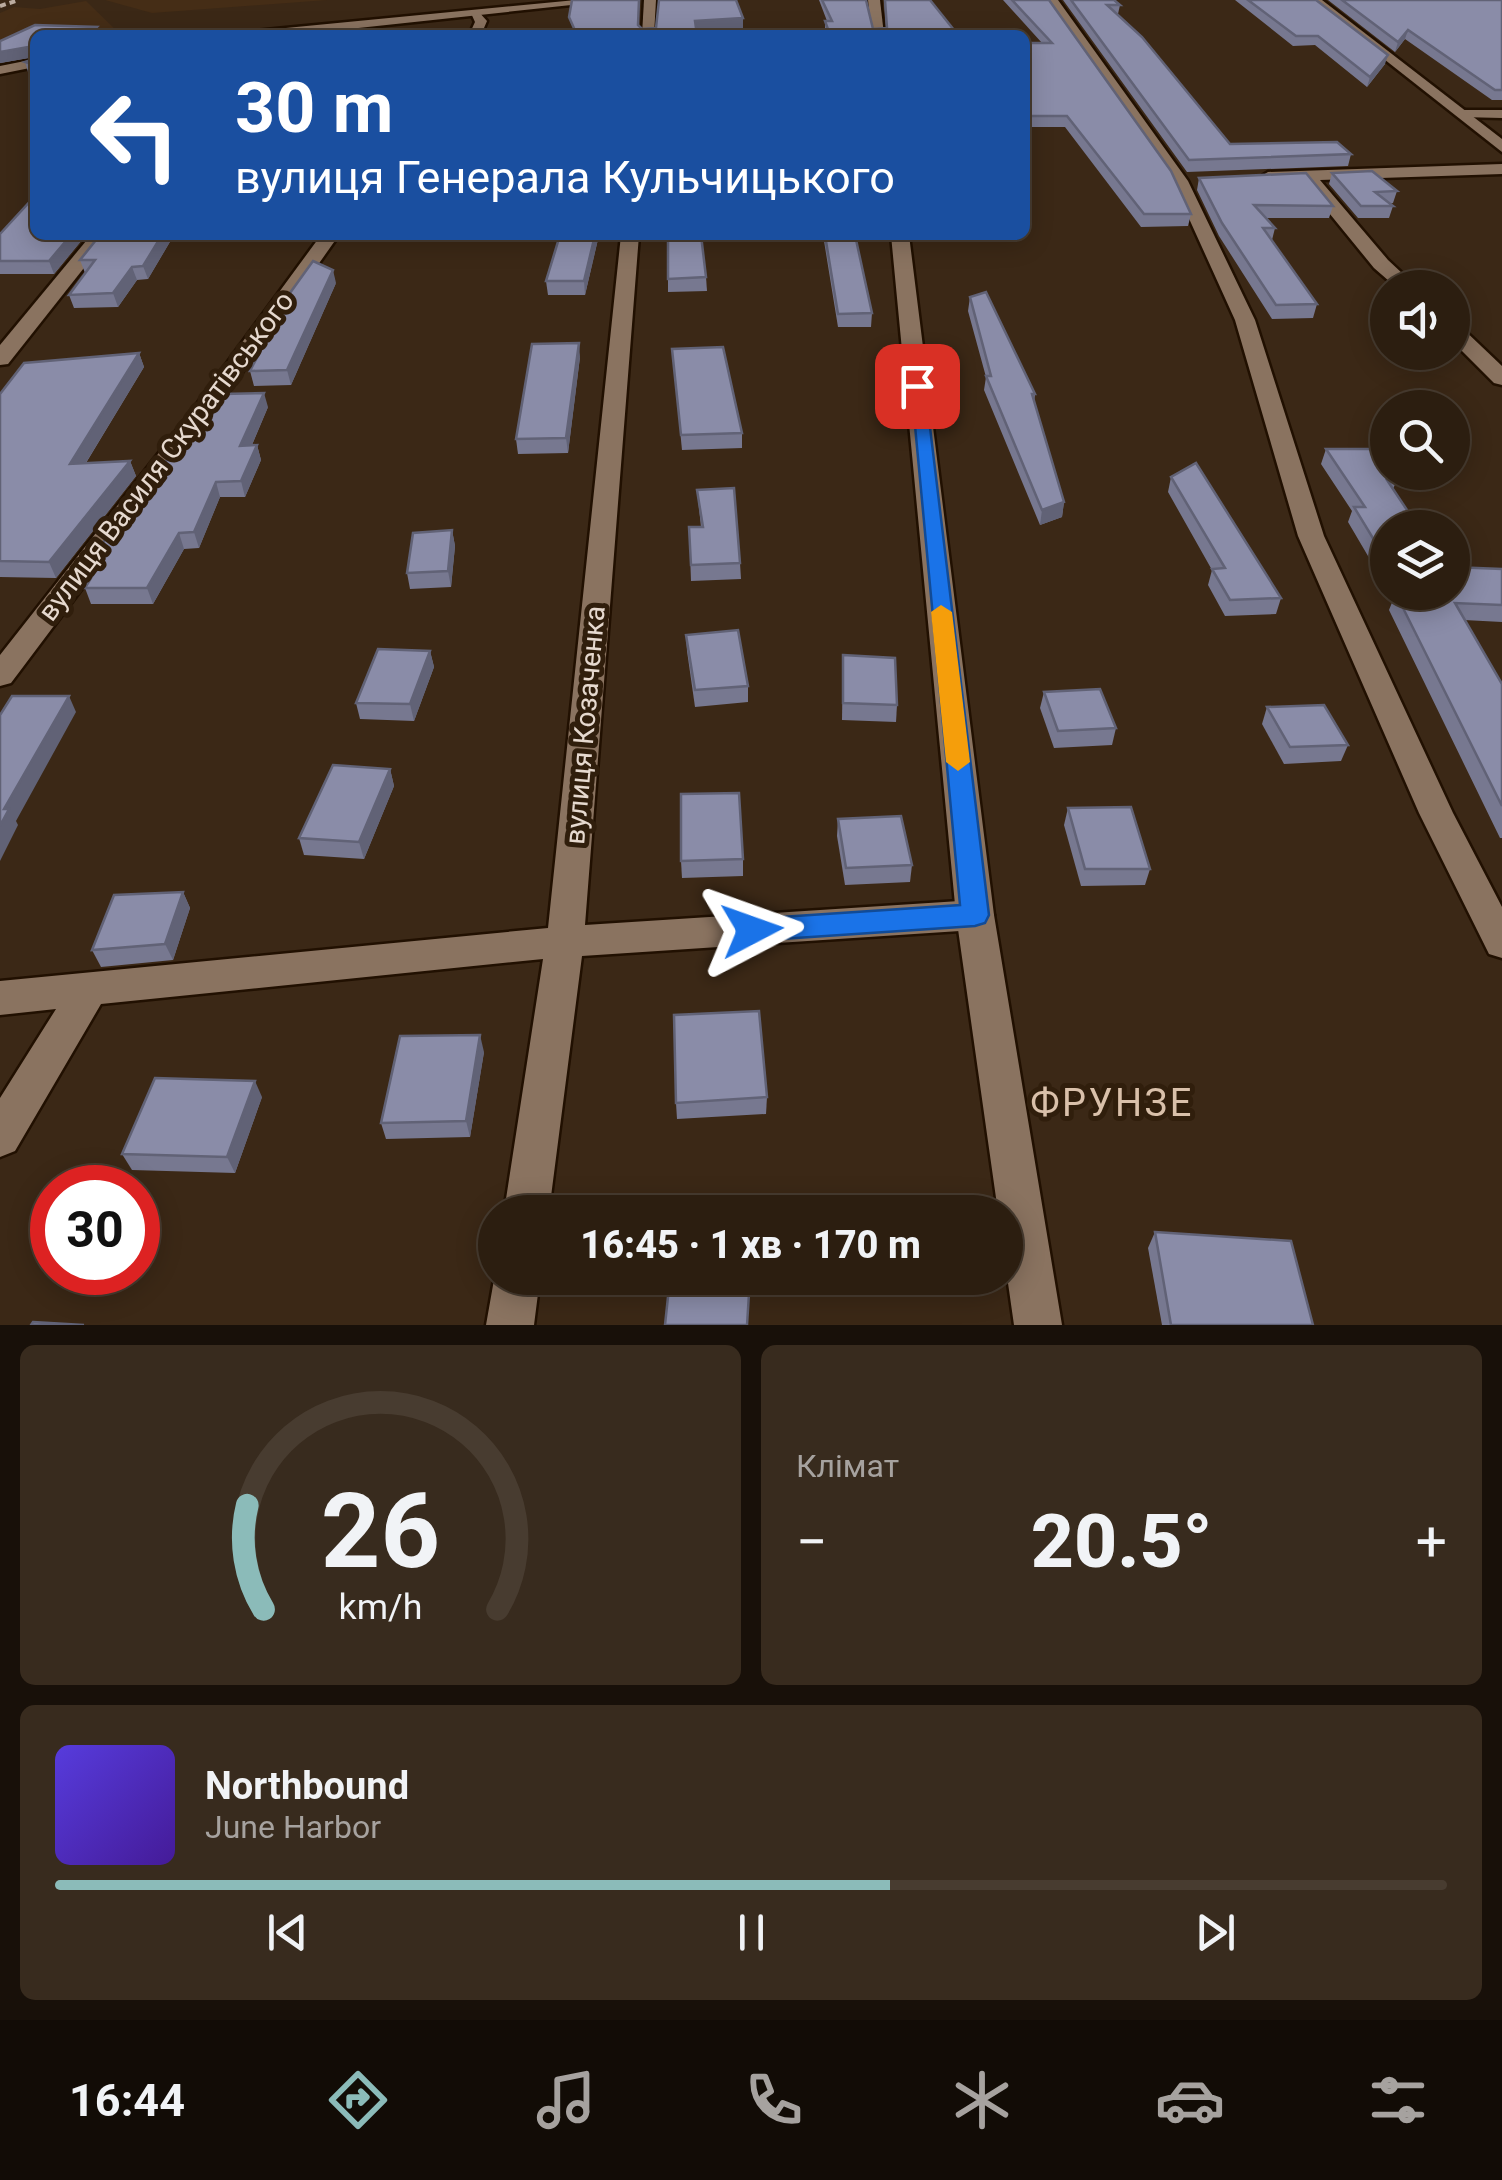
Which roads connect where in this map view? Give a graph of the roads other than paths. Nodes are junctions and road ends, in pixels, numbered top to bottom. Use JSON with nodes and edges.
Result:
{"nodes":[{"id":1,"x":612,"y":0,"type":"edge"},
{"id":2,"x":650,"y":0,"type":"edge"},
{"id":3,"x":874,"y":0,"type":"edge"},
{"id":4,"x":1052,"y":0,"type":"edge"},
{"id":5,"x":1315,"y":0,"type":"edge"},
{"id":6,"x":474,"y":14,"type":"junction"},
{"id":7,"x":326,"y":30,"type":"edge"},
{"id":8,"x":478,"y":30,"type":"edge"},
{"id":9,"x":648,"y":30,"type":"edge"},
{"id":10,"x":877,"y":30,"type":"edge"},
{"id":11,"x":30,"y":64,"type":"edge"},
{"id":12,"x":0,"y":70,"type":"edge"},
{"id":13,"x":1460,"y":113,"type":"junction"},
{"id":14,"x":1502,"y":114,"type":"edge"},
{"id":15,"x":1502,"y":147,"type":"edge"},
{"id":16,"x":1502,"y":169,"type":"edge"},
{"id":17,"x":1307,"y":176,"type":"junction"},
{"id":18,"x":1253,"y":178,"type":"edge"},
{"id":19,"x":98,"y":240,"type":"edge"},
{"id":20,"x":326,"y":240,"type":"edge"},
{"id":21,"x":630,"y":240,"type":"edge"},
{"id":22,"x":901,"y":240,"type":"edge"},
{"id":23,"x":1388,"y":270,"type":"edge"},
{"id":24,"x":1470,"y":347,"type":"edge"},
{"id":25,"x":0,"y":360,"type":"edge"},
{"id":26,"x":1502,"y":378,"type":"edge"},
{"id":27,"x":0,"y":676,"type":"edge"},
{"id":28,"x":975,"y":915,"type":"junction"},
{"id":29,"x":566,"y":942,"type":"junction"},
{"id":30,"x":1502,"y":943,"type":"edge"},
{"id":31,"x":89,"y":990,"type":"junction"},
{"id":32,"x":0,"y":998,"type":"edge"},
{"id":33,"x":0,"y":1137,"type":"edge"},
{"id":34,"x":529,"y":1195,"type":"edge"},
{"id":35,"x":514,"y":1295,"type":"edge"},
{"id":36,"x":510,"y":1325,"type":"edge"},
{"id":37,"x":1038,"y":1325,"type":"edge"}],
"edges":[{"from":1,"to":6,"type":"street"},
{"from":2,"to":9,"type":"street"},
{"from":3,"to":10,"type":"street"},
{"from":4,"to":30,"type":"street"},
{"from":5,"to":13,"type":"street"},
{"from":6,"to":7,"type":"street"},
{"from":6,"to":8,"type":"street"},
{"from":11,"to":12,"type":"street"},
{"from":13,"to":14,"type":"lane"},
{"from":13,"to":15,"type":"street"},
{"from":16,"to":17,"type":"street"},
{"from":17,"to":18,"type":"street"},
{"from":17,"to":23,"type":"street"},
{"from":19,"to":25,"type":"street"},
{"from":20,"to":27,"type":"street","name":"вулиця Василя Скуратівського"},
{"from":21,"to":29,"type":"street","name":"вулиця Козаченка"},
{"from":22,"to":28,"type":"street"},
{"from":24,"to":26,"type":"street"},
{"from":28,"to":29,"type":"street"},
{"from":28,"to":37,"type":"street"},
{"from":29,"to":31,"type":"street"},
{"from":29,"to":34,"type":"street","name":"вулиця Козаченка"},
{"from":31,"to":32,"type":"street"},
{"from":31,"to":33,"type":"street"},
{"from":35,"to":36,"type":"street"}]}
